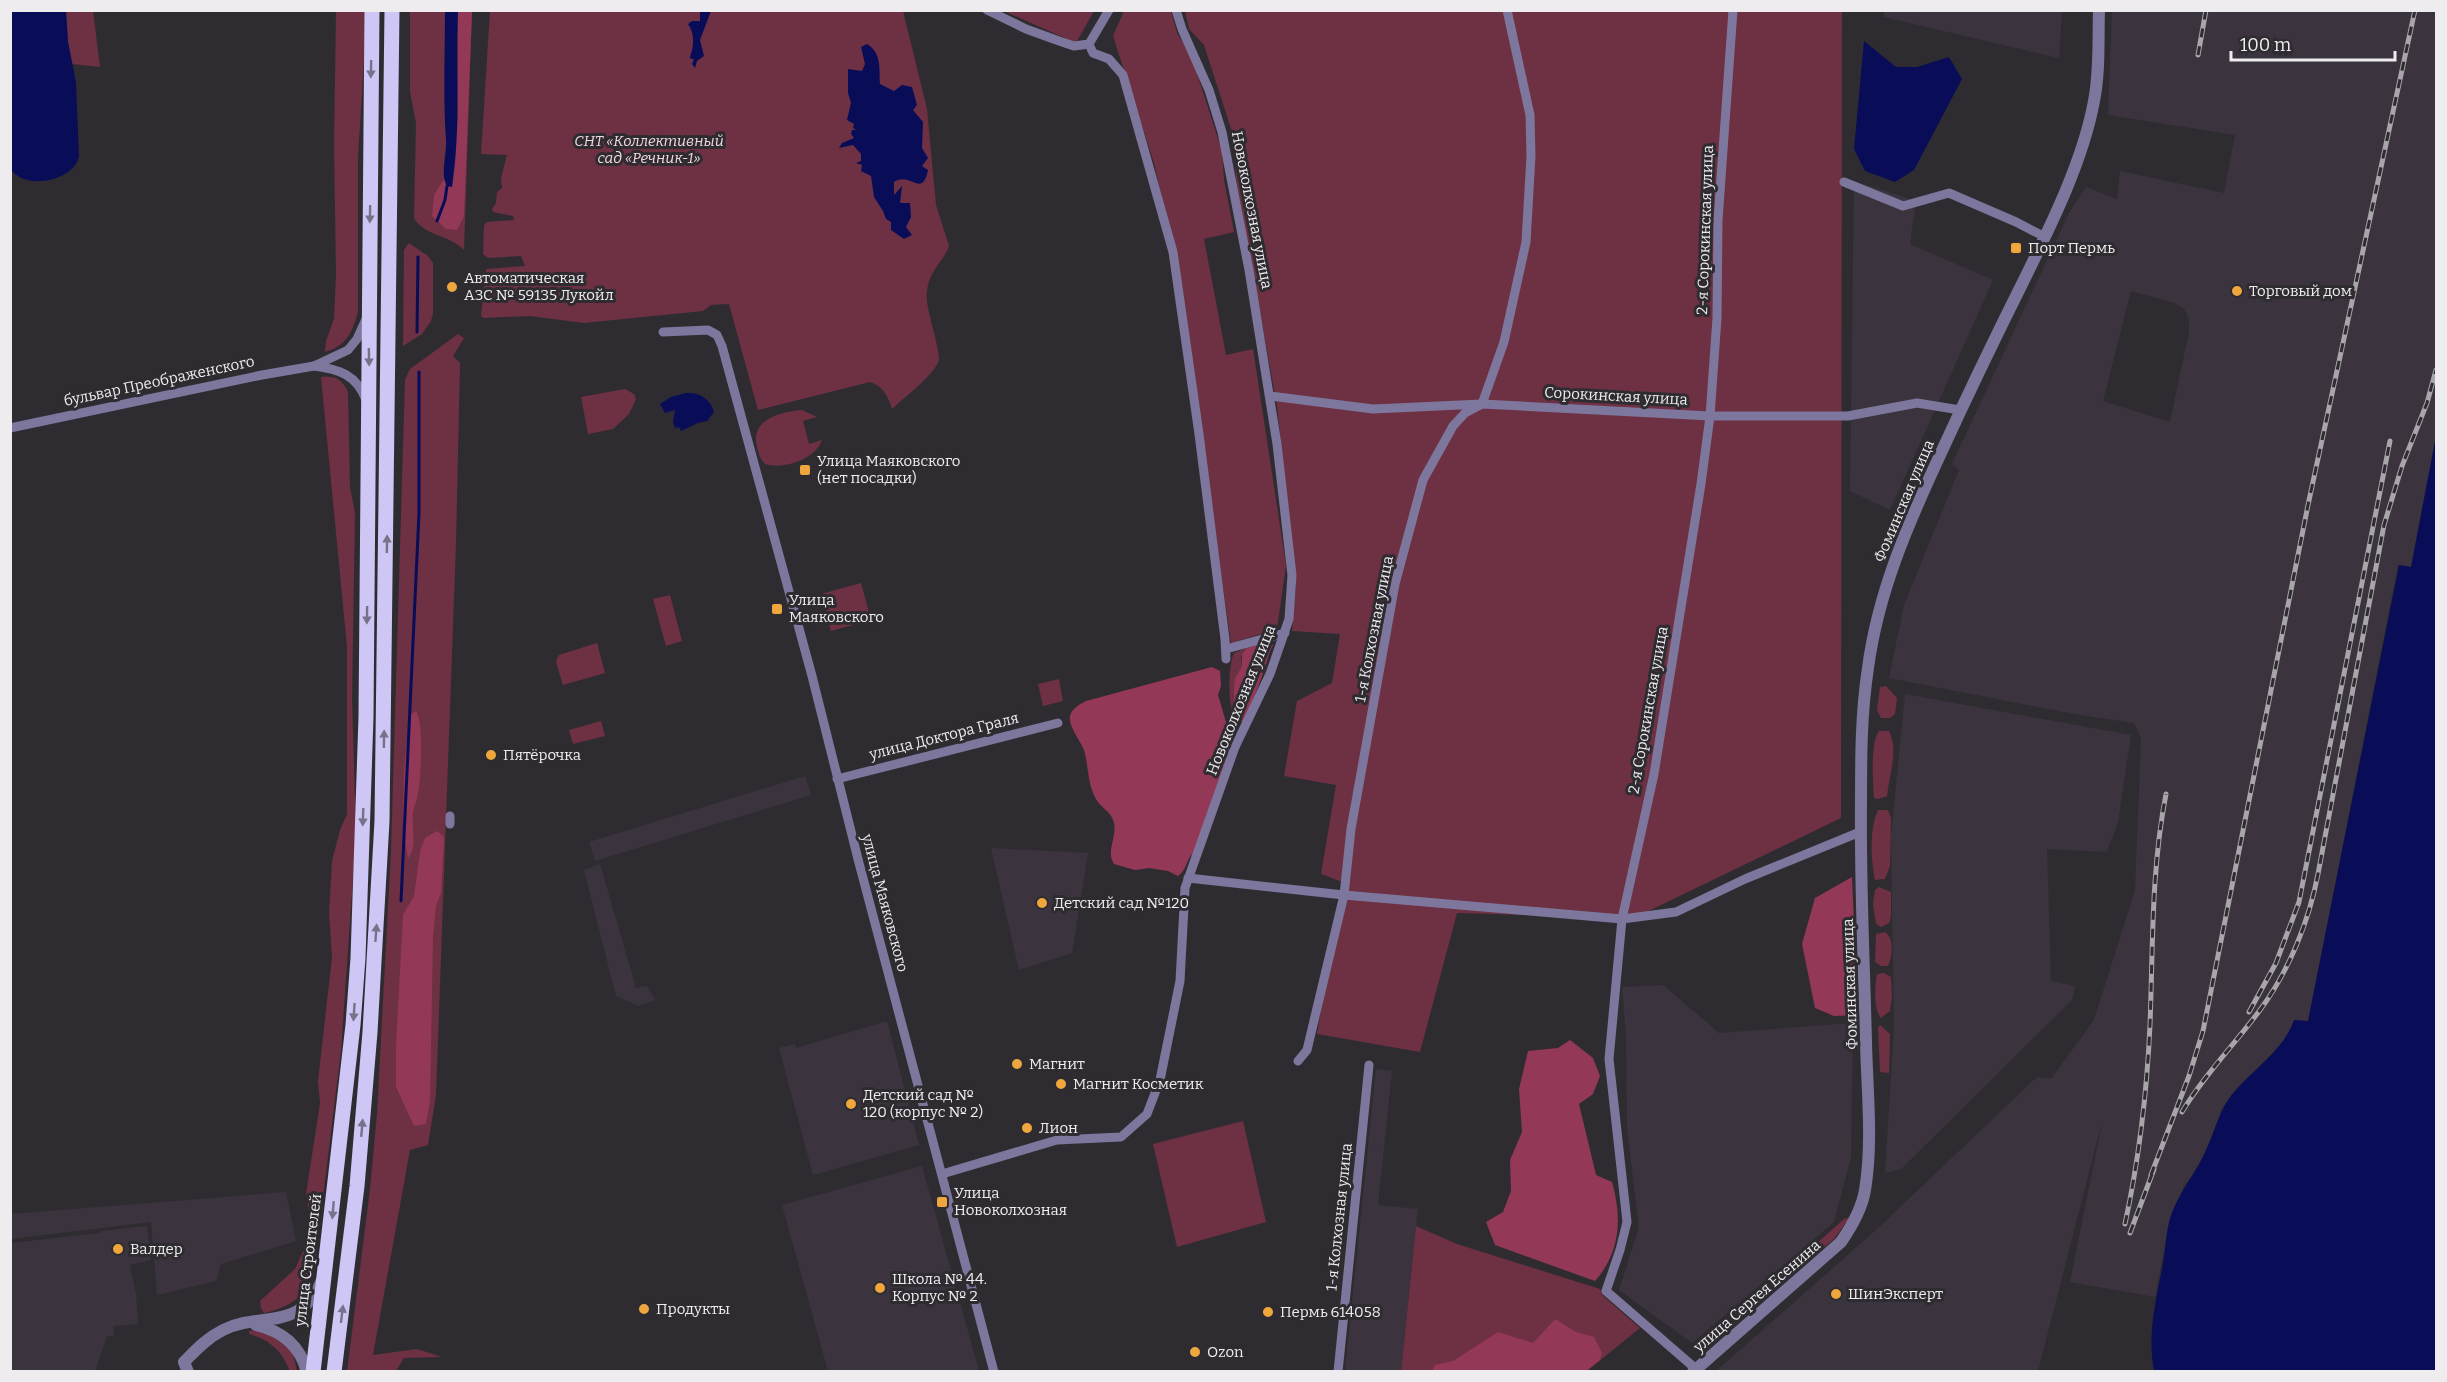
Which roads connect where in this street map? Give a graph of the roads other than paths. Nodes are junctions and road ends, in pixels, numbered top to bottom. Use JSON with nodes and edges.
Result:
{"nodes":[{"id":1,"x":372,"y":10,"type":"edge"},
{"id":2,"x":392,"y":10,"type":"edge"},
{"id":3,"x":987,"y":10,"type":"edge"},
{"id":4,"x":1109,"y":10,"type":"edge"},
{"id":5,"x":1176,"y":10,"type":"edge"},
{"id":6,"x":1507,"y":10,"type":"edge"},
{"id":7,"x":1733,"y":10,"type":"edge"},
{"id":8,"x":2099,"y":10,"type":"edge"},
{"id":9,"x":1089,"y":44,"type":"junction"},
{"id":10,"x":1844,"y":182,"type":"dead end"},
{"id":11,"x":2044,"y":237,"type":"junction"},
{"id":12,"x":369,"y":298,"type":"junction"},
{"id":13,"x":663,"y":332,"type":"dead end"},
{"id":14,"x":315,"y":366,"type":"junction"},
{"id":15,"x":1270,"y":396,"type":"junction"},
{"id":16,"x":1482,"y":404,"type":"junction"},
{"id":17,"x":1960,"y":410,"type":"junction"},
{"id":18,"x":1710,"y":416,"type":"junction"},
{"id":19,"x":370,"y":417,"type":"junction"},
{"id":20,"x":10,"y":429,"type":"edge"},
{"id":21,"x":1285,"y":633,"type":"junction"},
{"id":22,"x":1226,"y":649,"type":"junction"},
{"id":23,"x":1226,"y":659,"type":"dead end"},
{"id":24,"x":1058,"y":723,"type":"dead end"},
{"id":25,"x":837,"y":779,"type":"junction"},
{"id":26,"x":1860,"y":832,"type":"junction"},
{"id":27,"x":1188,"y":878,"type":"junction"},
{"id":28,"x":1344,"y":895,"type":"junction"},
{"id":29,"x":1622,"y":919,"type":"junction"},
{"id":30,"x":1298,"y":1061,"type":"dead end"},
{"id":31,"x":1369,"y":1065,"type":"dead end"},
{"id":32,"x":942,"y":1174,"type":"junction"},
{"id":33,"x":1841,"y":1242,"type":"joint"},
{"id":34,"x":327,"y":1261,"type":"junction"},
{"id":35,"x":249,"y":1323,"type":"junction"},
{"id":36,"x":1694,"y":1370,"type":"edge"},
{"id":37,"x":188,"y":1371,"type":"edge"},
{"id":38,"x":307,"y":1371,"type":"edge"},
{"id":39,"x":313,"y":1371,"type":"edge"},
{"id":40,"x":334,"y":1371,"type":"edge"},
{"id":41,"x":994,"y":1371,"type":"edge"},
{"id":42,"x":1338,"y":1371,"type":"edge"}],
"edges":[{"from":1,"to":12,"type":"main road","name":"улица Строителей","one_way":true},
{"from":40,"to":2,"type":"main road","one_way":true},
{"from":3,"to":9,"type":"street"},
{"from":4,"to":9,"type":"street"},
{"from":5,"to":15,"type":"street","name":"Новоколхозная улица"},
{"from":6,"to":16,"type":"street"},
{"from":7,"to":18,"type":"street","name":"2-я Сорокинская улица"},
{"from":8,"to":11,"type":"street","name":"Фоминская улица"},
{"from":9,"to":22,"type":"street","name":"Новоколхозная улица"},
{"from":10,"to":11,"type":"street"},
{"from":11,"to":17,"type":"street","name":"Фоминская улица"},
{"from":12,"to":14,"type":"street"},
{"from":12,"to":19,"type":"main road","name":"улица Строителей","one_way":true},
{"from":13,"to":25,"type":"street","name":"улица Маяковского"},
{"from":14,"to":19,"type":"street"},
{"from":14,"to":20,"type":"street","name":"бульвар Преображенского"},
{"from":15,"to":16,"type":"street","name":"Сорокинская улица"},
{"from":15,"to":21,"type":"street","name":"Новоколхозная улица"},
{"from":16,"to":18,"type":"street","name":"Сорокинская улица"},
{"from":16,"to":28,"type":"street","name":"1-я Колхозная улица"},
{"from":17,"to":18,"type":"street","name":"Сорокинская улица"},
{"from":17,"to":26,"type":"street","name":"Фоминская улица"},
{"from":18,"to":29,"type":"street","name":"2-я Сорокинская улица"},
{"from":19,"to":34,"type":"main road","name":"улица Строителей","one_way":true},
{"from":21,"to":22,"type":"street"},
{"from":21,"to":27,"type":"street","name":"Новоколхозная улица"},
{"from":22,"to":23,"type":"street","name":"Новоколхозная улица"},
{"from":24,"to":25,"type":"street","name":"улица Доктора Граля"},
{"from":25,"to":32,"type":"street","name":"улица Маяковского"},
{"from":26,"to":29,"type":"street"},
{"from":26,"to":33,"type":"street","name":"Фоминская улица"},
{"from":27,"to":28,"type":"street"},
{"from":27,"to":32,"type":"street","name":"Новоколхозная улица"},
{"from":28,"to":29,"type":"street"},
{"from":28,"to":30,"type":"street","name":"1-я Колхозная улица"},
{"from":29,"to":36,"type":"street","name":"2-я Сорокинская улица"},
{"from":31,"to":42,"type":"street","name":"1-я Колхозная улица"},
{"from":32,"to":41,"type":"street","name":"улица Маяковского"},
{"from":33,"to":36,"type":"street","name":"улица Сергея Есенина"},
{"from":34,"to":35,"type":"street"},
{"from":34,"to":39,"type":"main road","name":"улица Строителей"},
{"from":35,"to":37,"type":"street"},
{"from":35,"to":38,"type":"street"}]}
